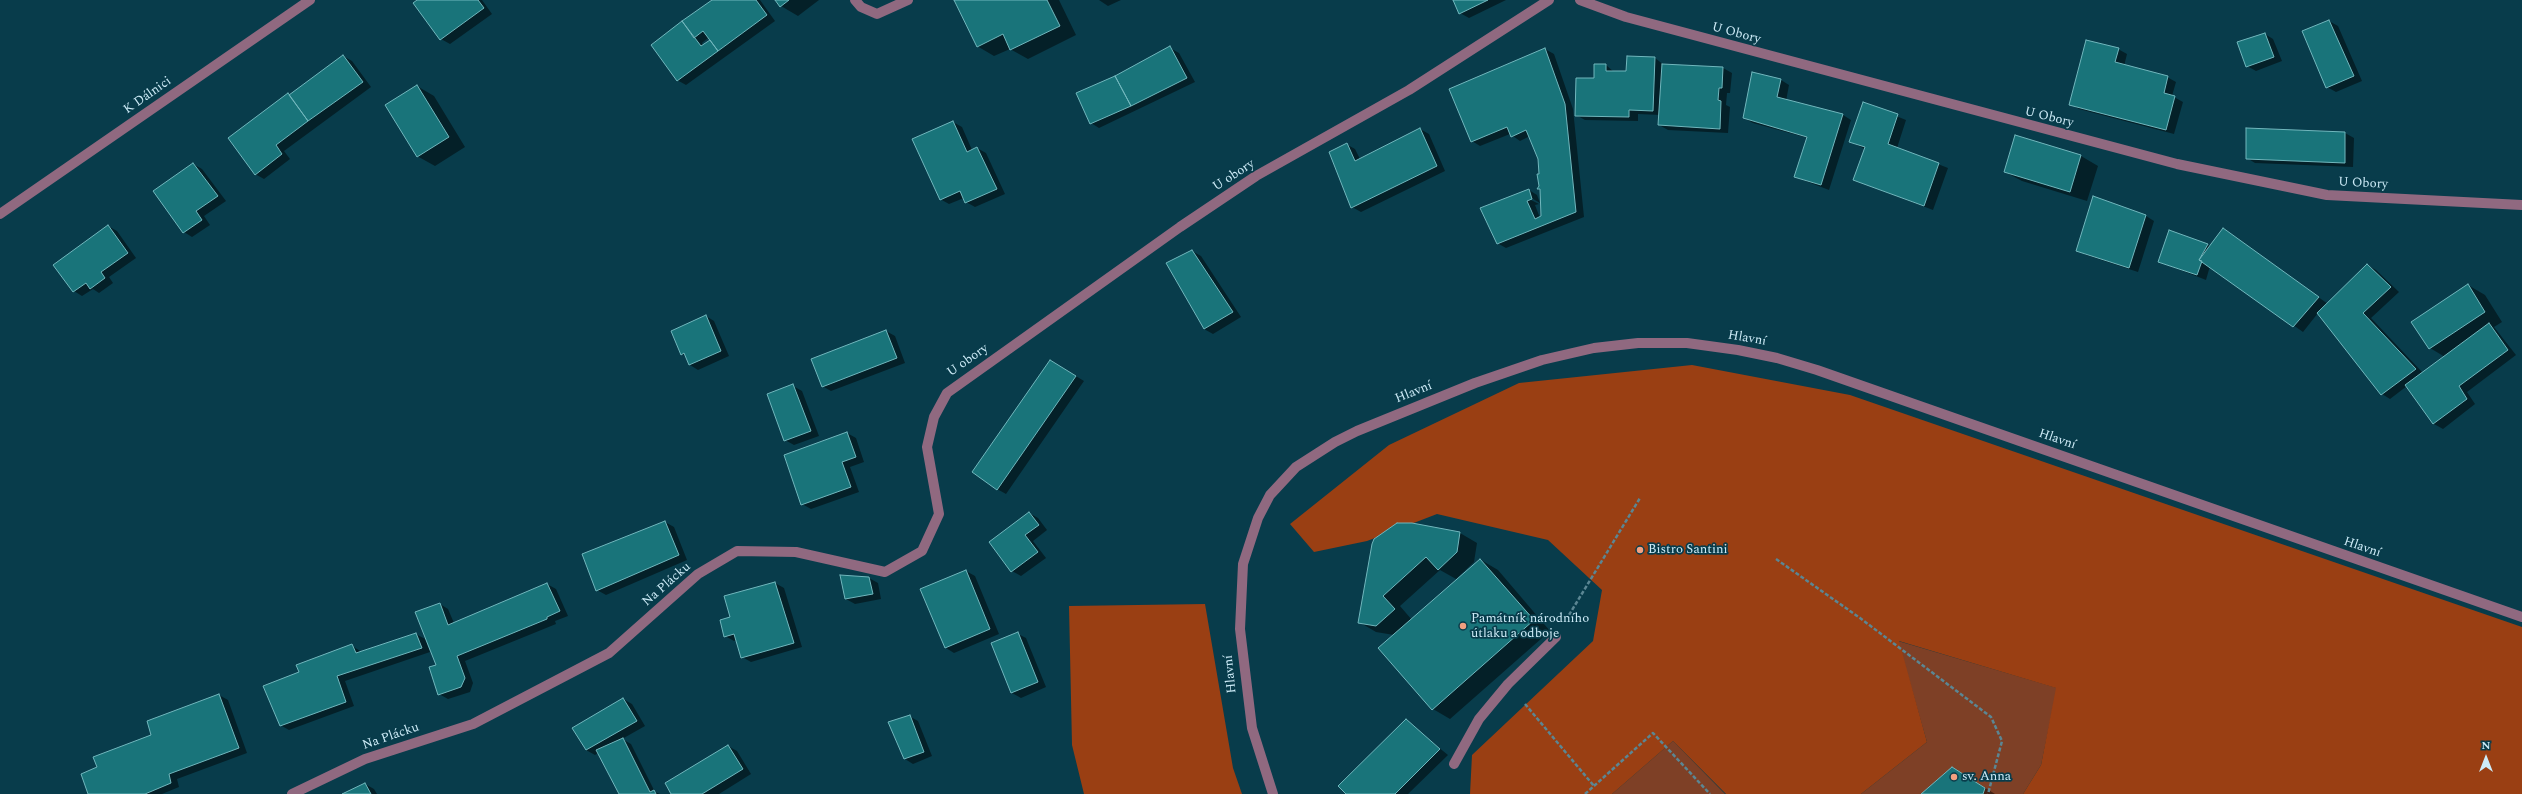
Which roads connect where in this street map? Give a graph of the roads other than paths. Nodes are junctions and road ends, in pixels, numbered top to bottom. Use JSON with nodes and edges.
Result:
{"nodes":[{"id":1,"x":310,"y":0,"type":"edge"},
{"id":2,"x":855,"y":0,"type":"edge"},
{"id":3,"x":908,"y":0,"type":"edge"},
{"id":4,"x":1549,"y":0,"type":"edge"},
{"id":5,"x":1580,"y":0,"type":"edge"},
{"id":6,"x":2522,"y":205,"type":"edge"},
{"id":7,"x":0,"y":214,"type":"edge"},
{"id":8,"x":947,"y":393,"type":"joint"},
{"id":9,"x":2522,"y":617,"type":"edge"},
{"id":10,"x":1556,"y":638,"type":"road end"},
{"id":11,"x":1454,"y":764,"type":"dead end"},
{"id":12,"x":292,"y":794,"type":"edge"},
{"id":13,"x":1273,"y":794,"type":"edge"}],
"edges":[{"from":1,"to":7,"type":"street","name":"K Dálnici"},
{"from":2,"to":3,"type":"street"},
{"from":4,"to":8,"type":"street","name":"U obory"},
{"from":5,"to":6,"type":"street","name":"U Obory"},
{"from":8,"to":12,"type":"street","name":"Na Plácku"},
{"from":9,"to":13,"type":"street","name":"Hlavní"},
{"from":10,"to":11,"type":"street"}]}
